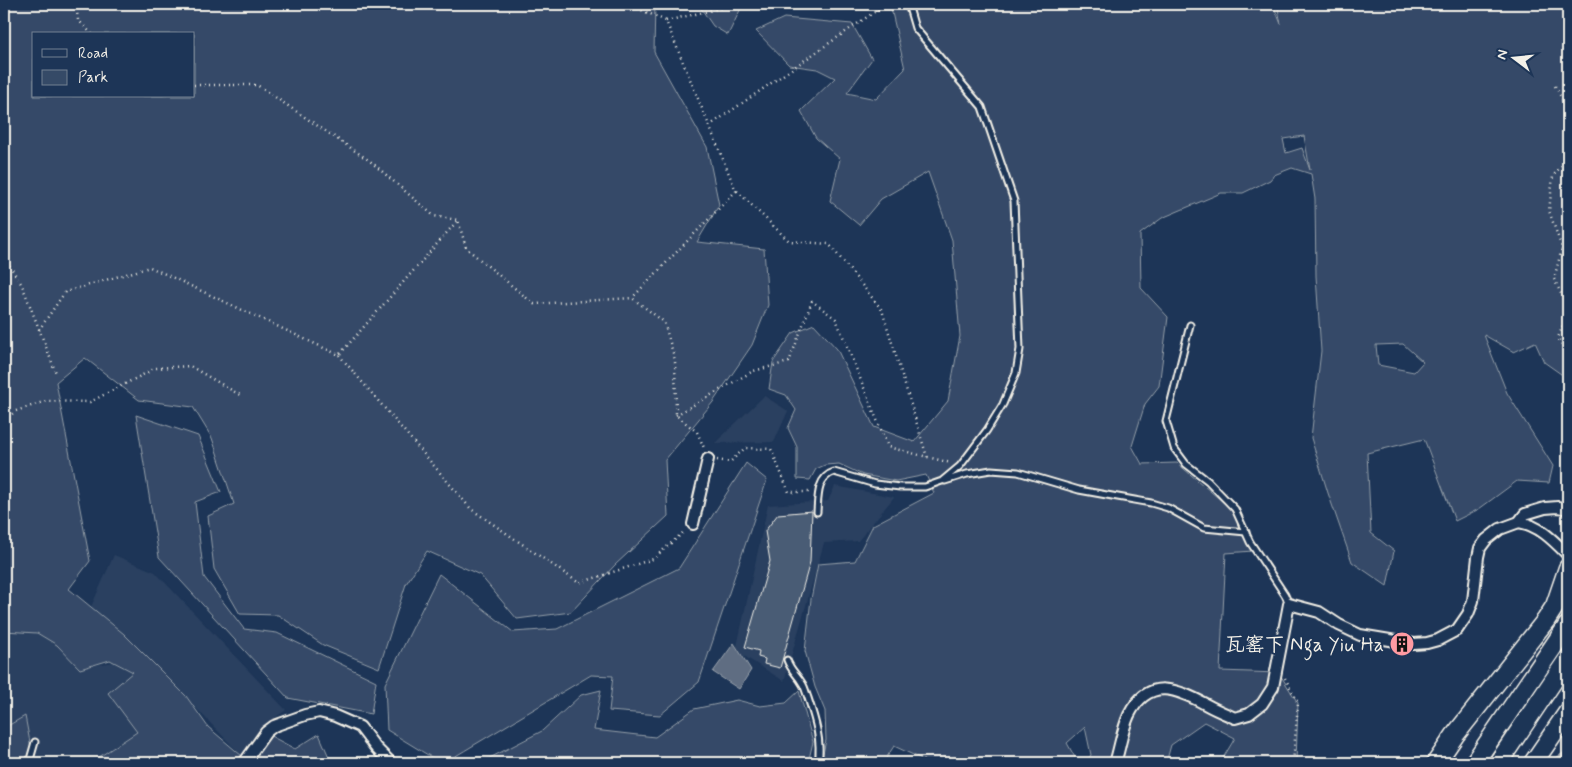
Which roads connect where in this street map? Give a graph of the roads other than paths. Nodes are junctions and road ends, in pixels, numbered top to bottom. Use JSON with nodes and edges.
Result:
{"nodes":[{"id":1,"x":908,"y":4,"type":"edge"},
{"id":2,"x":1190,"y":325,"type":"dead end"},
{"id":3,"x":708,"y":459,"type":"road end"},
{"id":4,"x":942,"y":482,"type":"junction"},
{"id":5,"x":1568,"y":509,"type":"edge"},
{"id":6,"x":817,"y":512,"type":"dead end"},
{"id":7,"x":1519,"y":522,"type":"junction"},
{"id":8,"x":693,"y":524,"type":"road end"},
{"id":9,"x":1246,"y":532,"type":"junction"},
{"id":10,"x":1568,"y":554,"type":"edge"},
{"id":11,"x":1568,"y":568,"type":"edge"},
{"id":12,"x":1289,"y":604,"type":"junction"},
{"id":13,"x":1568,"y":625,"type":"edge"},
{"id":14,"x":1568,"y":659,"type":"edge"},
{"id":15,"x":787,"y":660,"type":"dead end"},
{"id":16,"x":1568,"y":712,"type":"edge"},
{"id":17,"x":35,"y":742,"type":"dead end"},
{"id":18,"x":29,"y":763,"type":"edge"},
{"id":19,"x":244,"y":763,"type":"edge"},
{"id":20,"x":391,"y":763,"type":"edge"},
{"id":21,"x":818,"y":763,"type":"edge"},
{"id":22,"x":1115,"y":763,"type":"edge"},
{"id":23,"x":1436,"y":763,"type":"edge"},
{"id":24,"x":1474,"y":763,"type":"edge"},
{"id":25,"x":1498,"y":763,"type":"edge"},
{"id":26,"x":1533,"y":763,"type":"edge"}],
"edges":[{"from":1,"to":4,"type":"lane"},
{"from":2,"to":9,"type":"lane"},
{"from":3,"to":8,"type":"street"},
{"from":4,"to":6,"type":"lane"},
{"from":4,"to":9,"type":"lane"},
{"from":5,"to":7,"type":"street"},
{"from":7,"to":10,"type":"street"},
{"from":7,"to":12,"type":"street"},
{"from":9,"to":12,"type":"lane"},
{"from":11,"to":23,"type":"highway"},
{"from":12,"to":22,"type":"street"},
{"from":13,"to":24,"type":"highway"},
{"from":14,"to":25,"type":"highway"},
{"from":15,"to":21,"type":"lane"},
{"from":16,"to":26,"type":"highway"},
{"from":17,"to":18,"type":"lane"},
{"from":19,"to":20,"type":"street"}]}
